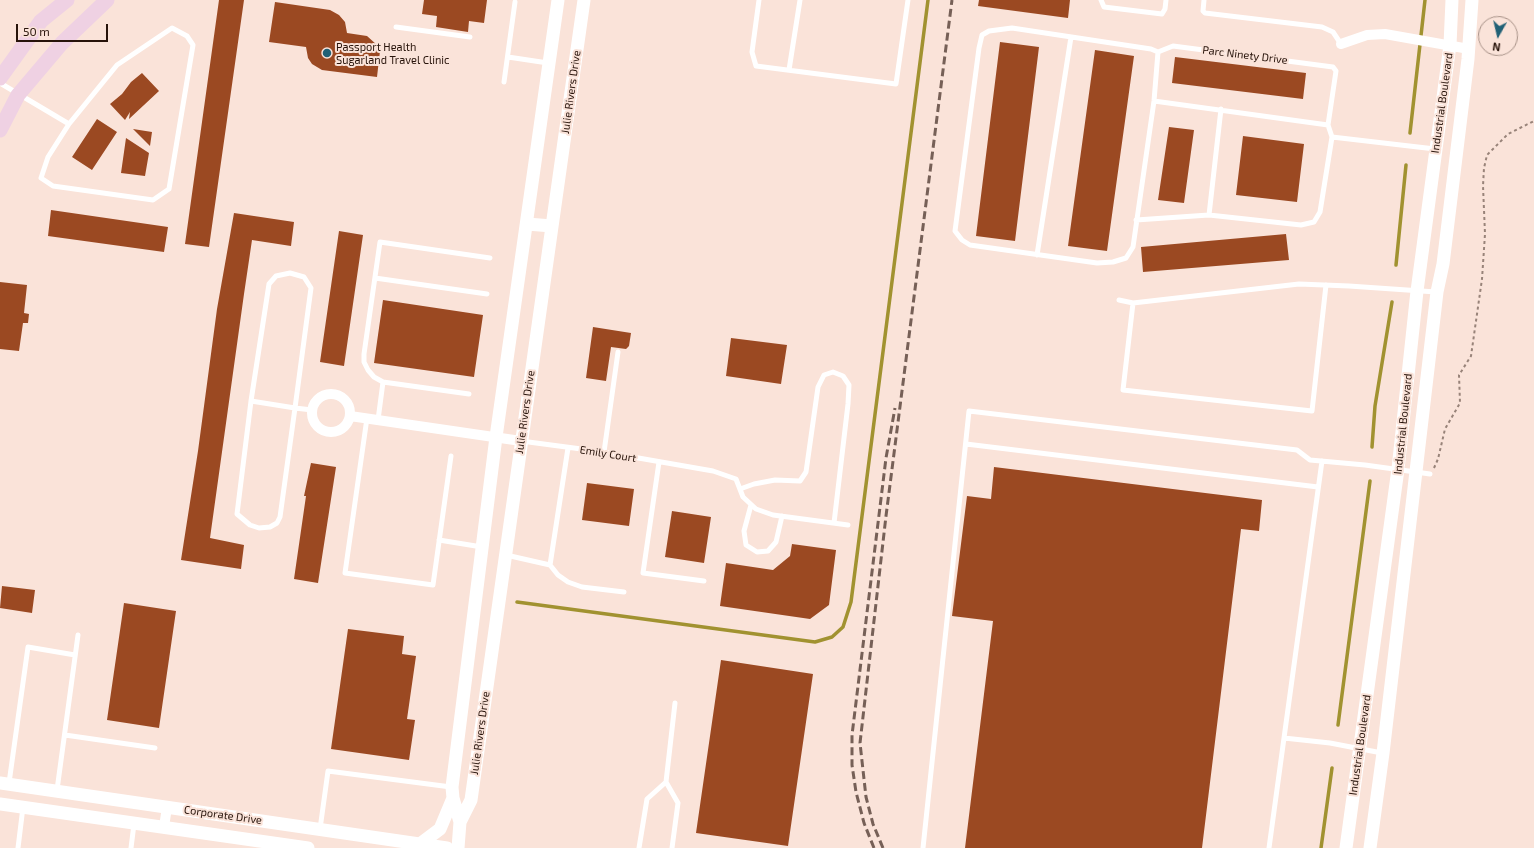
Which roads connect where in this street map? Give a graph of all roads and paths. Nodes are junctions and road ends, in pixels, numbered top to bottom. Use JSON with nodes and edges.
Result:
{"nodes":[{"id":1,"x":67,"y":0,"type":"edge"},
{"id":2,"x":107,"y":0,"type":"edge"},
{"id":3,"x":558,"y":0,"type":"edge"},
{"id":4,"x":584,"y":0,"type":"edge"},
{"id":5,"x":759,"y":0,"type":"edge"},
{"id":6,"x":800,"y":0,"type":"edge"},
{"id":7,"x":908,"y":0,"type":"edge"},
{"id":8,"x":1101,"y":0,"type":"edge"},
{"id":9,"x":1166,"y":0,"type":"edge"},
{"id":10,"x":1204,"y":0,"type":"edge"},
{"id":11,"x":1452,"y":0,"type":"edge"},
{"id":12,"x":1472,"y":0,"type":"edge"},
{"id":13,"x":515,"y":2,"type":"dead end"},
{"id":14,"x":396,"y":27,"type":"dead end"},
{"id":15,"x":470,"y":37,"type":"dead end"},
{"id":16,"x":1071,"y":37,"type":"junction"},
{"id":17,"x":1341,"y":44,"type":"joint"},
{"id":18,"x":1450,"y":45,"type":"junction"},
{"id":19,"x":1469,"y":49,"type":"junction"},
{"id":20,"x":1158,"y":52,"type":"junction"},
{"id":21,"x":508,"y":57,"type":"junction"},
{"id":22,"x":549,"y":63,"type":"junction"},
{"id":23,"x":789,"y":70,"type":"junction"},
{"id":24,"x":1,"y":75,"type":"edge"},
{"id":25,"x":504,"y":82,"type":"dead end"},
{"id":26,"x":18,"y":95,"type":"junction"},
{"id":27,"x":1154,"y":101,"type":"junction"},
{"id":28,"x":1221,"y":109,"type":"junction"},
{"id":29,"x":1534,"y":121,"type":"edge"},
{"id":30,"x":69,"y":124,"type":"junction"},
{"id":31,"x":1328,"y":125,"type":"junction"},
{"id":32,"x":0,"y":130,"type":"edge"},
{"id":33,"x":1332,"y":137,"type":"junction"},
{"id":34,"x":1436,"y":149,"type":"junction"},
{"id":35,"x":1209,"y":215,"type":"junction"},
{"id":36,"x":1136,"y":220,"type":"junction"},
{"id":37,"x":527,"y":224,"type":"junction"},
{"id":38,"x":552,"y":226,"type":"junction"},
{"id":39,"x":1037,"y":255,"type":"junction"},
{"id":40,"x":490,"y":258,"type":"dead end"},
{"id":41,"x":375,"y":278,"type":"junction"},
{"id":42,"x":1326,"y":285,"type":"junction"},
{"id":43,"x":1418,"y":291,"type":"junction"},
{"id":44,"x":1437,"y":292,"type":"junction"},
{"id":45,"x":487,"y":294,"type":"dead end"},
{"id":46,"x":1119,"y":300,"type":"dead end"},
{"id":47,"x":1133,"y":303,"type":"junction"},
{"id":48,"x":618,"y":352,"type":"dead end"},
{"id":49,"x":383,"y":382,"type":"junction"},
{"id":50,"x":469,"y":394,"type":"dead end"},
{"id":51,"x":251,"y":401,"type":"junction"},
{"id":52,"x":295,"y":408,"type":"junction"},
{"id":53,"x":312,"y":410,"type":"junction"},
{"id":54,"x":350,"y":416,"type":"junction"},
{"id":55,"x":367,"y":418,"type":"junction"},
{"id":56,"x":378,"y":420,"type":"junction"},
{"id":57,"x":496,"y":437,"type":"junction"},
{"id":58,"x":521,"y":441,"type":"junction"},
{"id":59,"x":966,"y":444,"type":"junction"},
{"id":60,"x":568,"y":448,"type":"junction"},
{"id":61,"x":604,"y":452,"type":"junction"},
{"id":62,"x":451,"y":456,"type":"dead end"},
{"id":63,"x":1322,"y":461,"type":"junction"},
{"id":64,"x":659,"y":462,"type":"junction"},
{"id":65,"x":1398,"y":469,"type":"junction"},
{"id":66,"x":1416,"y":472,"type":"junction"},
{"id":67,"x":1430,"y":474,"type":"joint"},
{"id":68,"x":1318,"y":487,"type":"junction"},
{"id":69,"x":740,"y":489,"type":"junction"},
{"id":70,"x":751,"y":505,"type":"junction"},
{"id":71,"x":782,"y":516,"type":"junction"},
{"id":72,"x":834,"y":523,"type":"junction"},
{"id":73,"x":848,"y":525,"type":"dead end"},
{"id":74,"x":439,"y":540,"type":"junction"},
{"id":75,"x":483,"y":547,"type":"junction"},
{"id":76,"x":504,"y":555,"type":"junction"},
{"id":77,"x":550,"y":566,"type":"junction"},
{"id":78,"x":704,"y":581,"type":"dead end"},
{"id":79,"x":624,"y":592,"type":"dead end"},
{"id":80,"x":78,"y":635,"type":"dead end"},
{"id":81,"x":75,"y":655,"type":"junction"},
{"id":82,"x":675,"y":702,"type":"dead end"},
{"id":83,"x":64,"y":735,"type":"junction"},
{"id":84,"x":1284,"y":738,"type":"junction"},
{"id":85,"x":155,"y":748,"type":"dead end"},
{"id":86,"x":1359,"y":749,"type":"junction"},
{"id":87,"x":1383,"y":753,"type":"junction"},
{"id":88,"x":666,"y":782,"type":"junction"},
{"id":89,"x":4,"y":784,"type":"edge"},
{"id":90,"x":57,"y":791,"type":"junction"},
{"id":91,"x":453,"y":793,"type":"junction"},
{"id":92,"x":0,"y":804,"type":"edge"},
{"id":93,"x":23,"y":807,"type":"junction"},
{"id":94,"x":167,"y":807,"type":"junction"},
{"id":95,"x":460,"y":822,"type":"junction"},
{"id":96,"x":135,"y":823,"type":"junction"},
{"id":97,"x":164,"y":827,"type":"junction"},
{"id":98,"x":320,"y":830,"type":"junction"},
{"id":99,"x":420,"y":844,"type":"junction"},
{"id":100,"x":18,"y":848,"type":"edge"},
{"id":101,"x":131,"y":848,"type":"edge"},
{"id":102,"x":308,"y":848,"type":"edge"},
{"id":103,"x":447,"y":848,"type":"edge"},
{"id":104,"x":458,"y":848,"type":"edge"},
{"id":105,"x":639,"y":848,"type":"edge"},
{"id":106,"x":672,"y":848,"type":"edge"},
{"id":107,"x":923,"y":848,"type":"edge"},
{"id":108,"x":1269,"y":848,"type":"edge"},
{"id":109,"x":1346,"y":848,"type":"edge"},
{"id":110,"x":1370,"y":848,"type":"edge"}],
"edges":[{"from":1,"to":24,"type":"main road"},
{"from":2,"to":26,"type":"main road"},
{"from":3,"to":22,"type":"street","name":"Julie Rivers Drive"},
{"from":4,"to":38,"type":"street","name":"Julie Rivers Drive"},
{"from":5,"to":23,"type":"lane"},
{"from":6,"to":23,"type":"lane"},
{"from":7,"to":23,"type":"lane"},
{"from":8,"to":9,"type":"lane"},
{"from":10,"to":17,"type":"lane"},
{"from":11,"to":18,"type":"street","name":"Industrial Boulevard"},
{"from":12,"to":19,"type":"street","name":"Industrial Boulevard"},
{"from":13,"to":21,"type":"lane"},
{"from":14,"to":15,"type":"lane"},
{"from":16,"to":20,"type":"lane"},
{"from":16,"to":39,"type":"lane"},
{"from":16,"to":39,"type":"lane"},
{"from":17,"to":18,"type":"street"},
{"from":18,"to":19,"type":"street"},
{"from":18,"to":34,"type":"street","name":"Industrial Boulevard"},
{"from":19,"to":44,"type":"street","name":"Industrial Boulevard"},
{"from":20,"to":27,"type":"lane"},
{"from":20,"to":31,"type":"lane","name":"Parc Ninety Drive"},
{"from":21,"to":22,"type":"lane"},
{"from":21,"to":25,"type":"lane"},
{"from":22,"to":37,"type":"street","name":"Julie Rivers Drive"},
{"from":24,"to":26,"type":"lane"},
{"from":26,"to":30,"type":"lane"},
{"from":26,"to":32,"type":"main road"},
{"from":27,"to":28,"type":"lane"},
{"from":27,"to":36,"type":"lane"},
{"from":28,"to":31,"type":"lane"},
{"from":28,"to":35,"type":"lane"},
{"from":29,"to":67,"type":"path"},
{"from":30,"to":30,"type":"lane"},
{"from":31,"to":33,"type":"lane"},
{"from":33,"to":34,"type":"lane"},
{"from":33,"to":35,"type":"lane"},
{"from":34,"to":43,"type":"street","name":"Industrial Boulevard"},
{"from":35,"to":36,"type":"lane"},
{"from":36,"to":39,"type":"lane"},
{"from":37,"to":38,"type":"street"},
{"from":37,"to":57,"type":"street","name":"Julie Rivers Drive"},
{"from":38,"to":58,"type":"street","name":"Julie Rivers Drive"},
{"from":40,"to":41,"type":"lane"},
{"from":41,"to":45,"type":"lane"},
{"from":41,"to":49,"type":"lane"},
{"from":42,"to":43,"type":"lane"},
{"from":42,"to":47,"type":"lane"},
{"from":42,"to":47,"type":"lane"},
{"from":43,"to":44,"type":"lane"},
{"from":43,"to":65,"type":"street","name":"Industrial Boulevard"},
{"from":44,"to":66,"type":"street","name":"Industrial Boulevard"},
{"from":46,"to":47,"type":"lane"},
{"from":48,"to":61,"type":"lane"},
{"from":49,"to":50,"type":"lane"},
{"from":49,"to":56,"type":"lane"},
{"from":51,"to":52,"type":"lane"},
{"from":51,"to":52,"type":"lane"},
{"from":51,"to":52,"type":"lane"},
{"from":52,"to":53,"type":"lane"},
{"from":53,"to":54,"type":"street"},
{"from":53,"to":54,"type":"street"},
{"from":54,"to":55,"type":"street","name":"Emily Court"},
{"from":55,"to":56,"type":"street","name":"Emily Court"},
{"from":55,"to":74,"type":"lane"},
{"from":56,"to":57,"type":"street","name":"Emily Court"},
{"from":57,"to":58,"type":"street","name":"Emily Court"},
{"from":57,"to":75,"type":"street","name":"Julie Rivers Drive"},
{"from":58,"to":60,"type":"lane","name":"Emily Court"},
{"from":58,"to":76,"type":"street","name":"Julie Rivers Drive"},
{"from":59,"to":63,"type":"lane"},
{"from":59,"to":68,"type":"lane"},
{"from":59,"to":107,"type":"lane"},
{"from":60,"to":61,"type":"lane","name":"Emily Court"},
{"from":60,"to":77,"type":"lane"},
{"from":61,"to":64,"type":"lane","name":"Emily Court"},
{"from":62,"to":74,"type":"lane"},
{"from":63,"to":65,"type":"lane"},
{"from":63,"to":68,"type":"lane"},
{"from":64,"to":69,"type":"lane","name":"Emily Court"},
{"from":64,"to":78,"type":"lane"},
{"from":65,"to":66,"type":"lane"},
{"from":65,"to":86,"type":"street","name":"Industrial Boulevard"},
{"from":66,"to":67,"type":"lane"},
{"from":66,"to":87,"type":"street","name":"Industrial Boulevard"},
{"from":68,"to":84,"type":"lane"},
{"from":69,"to":70,"type":"lane","name":"Emily Court"},
{"from":69,"to":72,"type":"lane"},
{"from":70,"to":71,"type":"lane"},
{"from":70,"to":71,"type":"lane"},
{"from":71,"to":72,"type":"lane"},
{"from":72,"to":73,"type":"lane"},
{"from":74,"to":75,"type":"lane"},
{"from":75,"to":76,"type":"street"},
{"from":75,"to":91,"type":"street","name":"Julie Rivers Drive"},
{"from":76,"to":77,"type":"lane"},
{"from":76,"to":95,"type":"street","name":"Julie Rivers Drive"},
{"from":77,"to":79,"type":"lane"},
{"from":80,"to":81,"type":"lane"},
{"from":81,"to":83,"type":"lane"},
{"from":81,"to":89,"type":"lane"},
{"from":82,"to":88,"type":"lane"},
{"from":83,"to":85,"type":"lane"},
{"from":83,"to":90,"type":"lane"},
{"from":84,"to":86,"type":"lane"},
{"from":84,"to":108,"type":"lane"},
{"from":86,"to":87,"type":"lane"},
{"from":86,"to":109,"type":"street","name":"Industrial Boulevard"},
{"from":87,"to":110,"type":"street","name":"Industrial Boulevard"},
{"from":88,"to":105,"type":"lane"},
{"from":88,"to":106,"type":"lane"},
{"from":89,"to":90,"type":"street","name":"Corporate Drive"},
{"from":90,"to":94,"type":"street","name":"Corporate Drive"},
{"from":91,"to":95,"type":"street","name":"Julie Rivers Drive"},
{"from":91,"to":98,"type":"lane"},
{"from":91,"to":99,"type":"street"},
{"from":92,"to":93,"type":"street","name":"Corporate Drive"},
{"from":93,"to":96,"type":"street","name":"Corporate Drive"},
{"from":93,"to":100,"type":"lane"},
{"from":94,"to":97,"type":"street"},
{"from":94,"to":98,"type":"street","name":"Corporate Drive"},
{"from":95,"to":104,"type":"street","name":"Julie Rivers Drive"},
{"from":96,"to":97,"type":"street","name":"Corporate Drive"},
{"from":96,"to":101,"type":"lane"},
{"from":97,"to":102,"type":"street","name":"Corporate Drive"},
{"from":98,"to":99,"type":"street","name":"Corporate Drive"},
{"from":99,"to":103,"type":"street","name":"Corporate Drive"}]}
